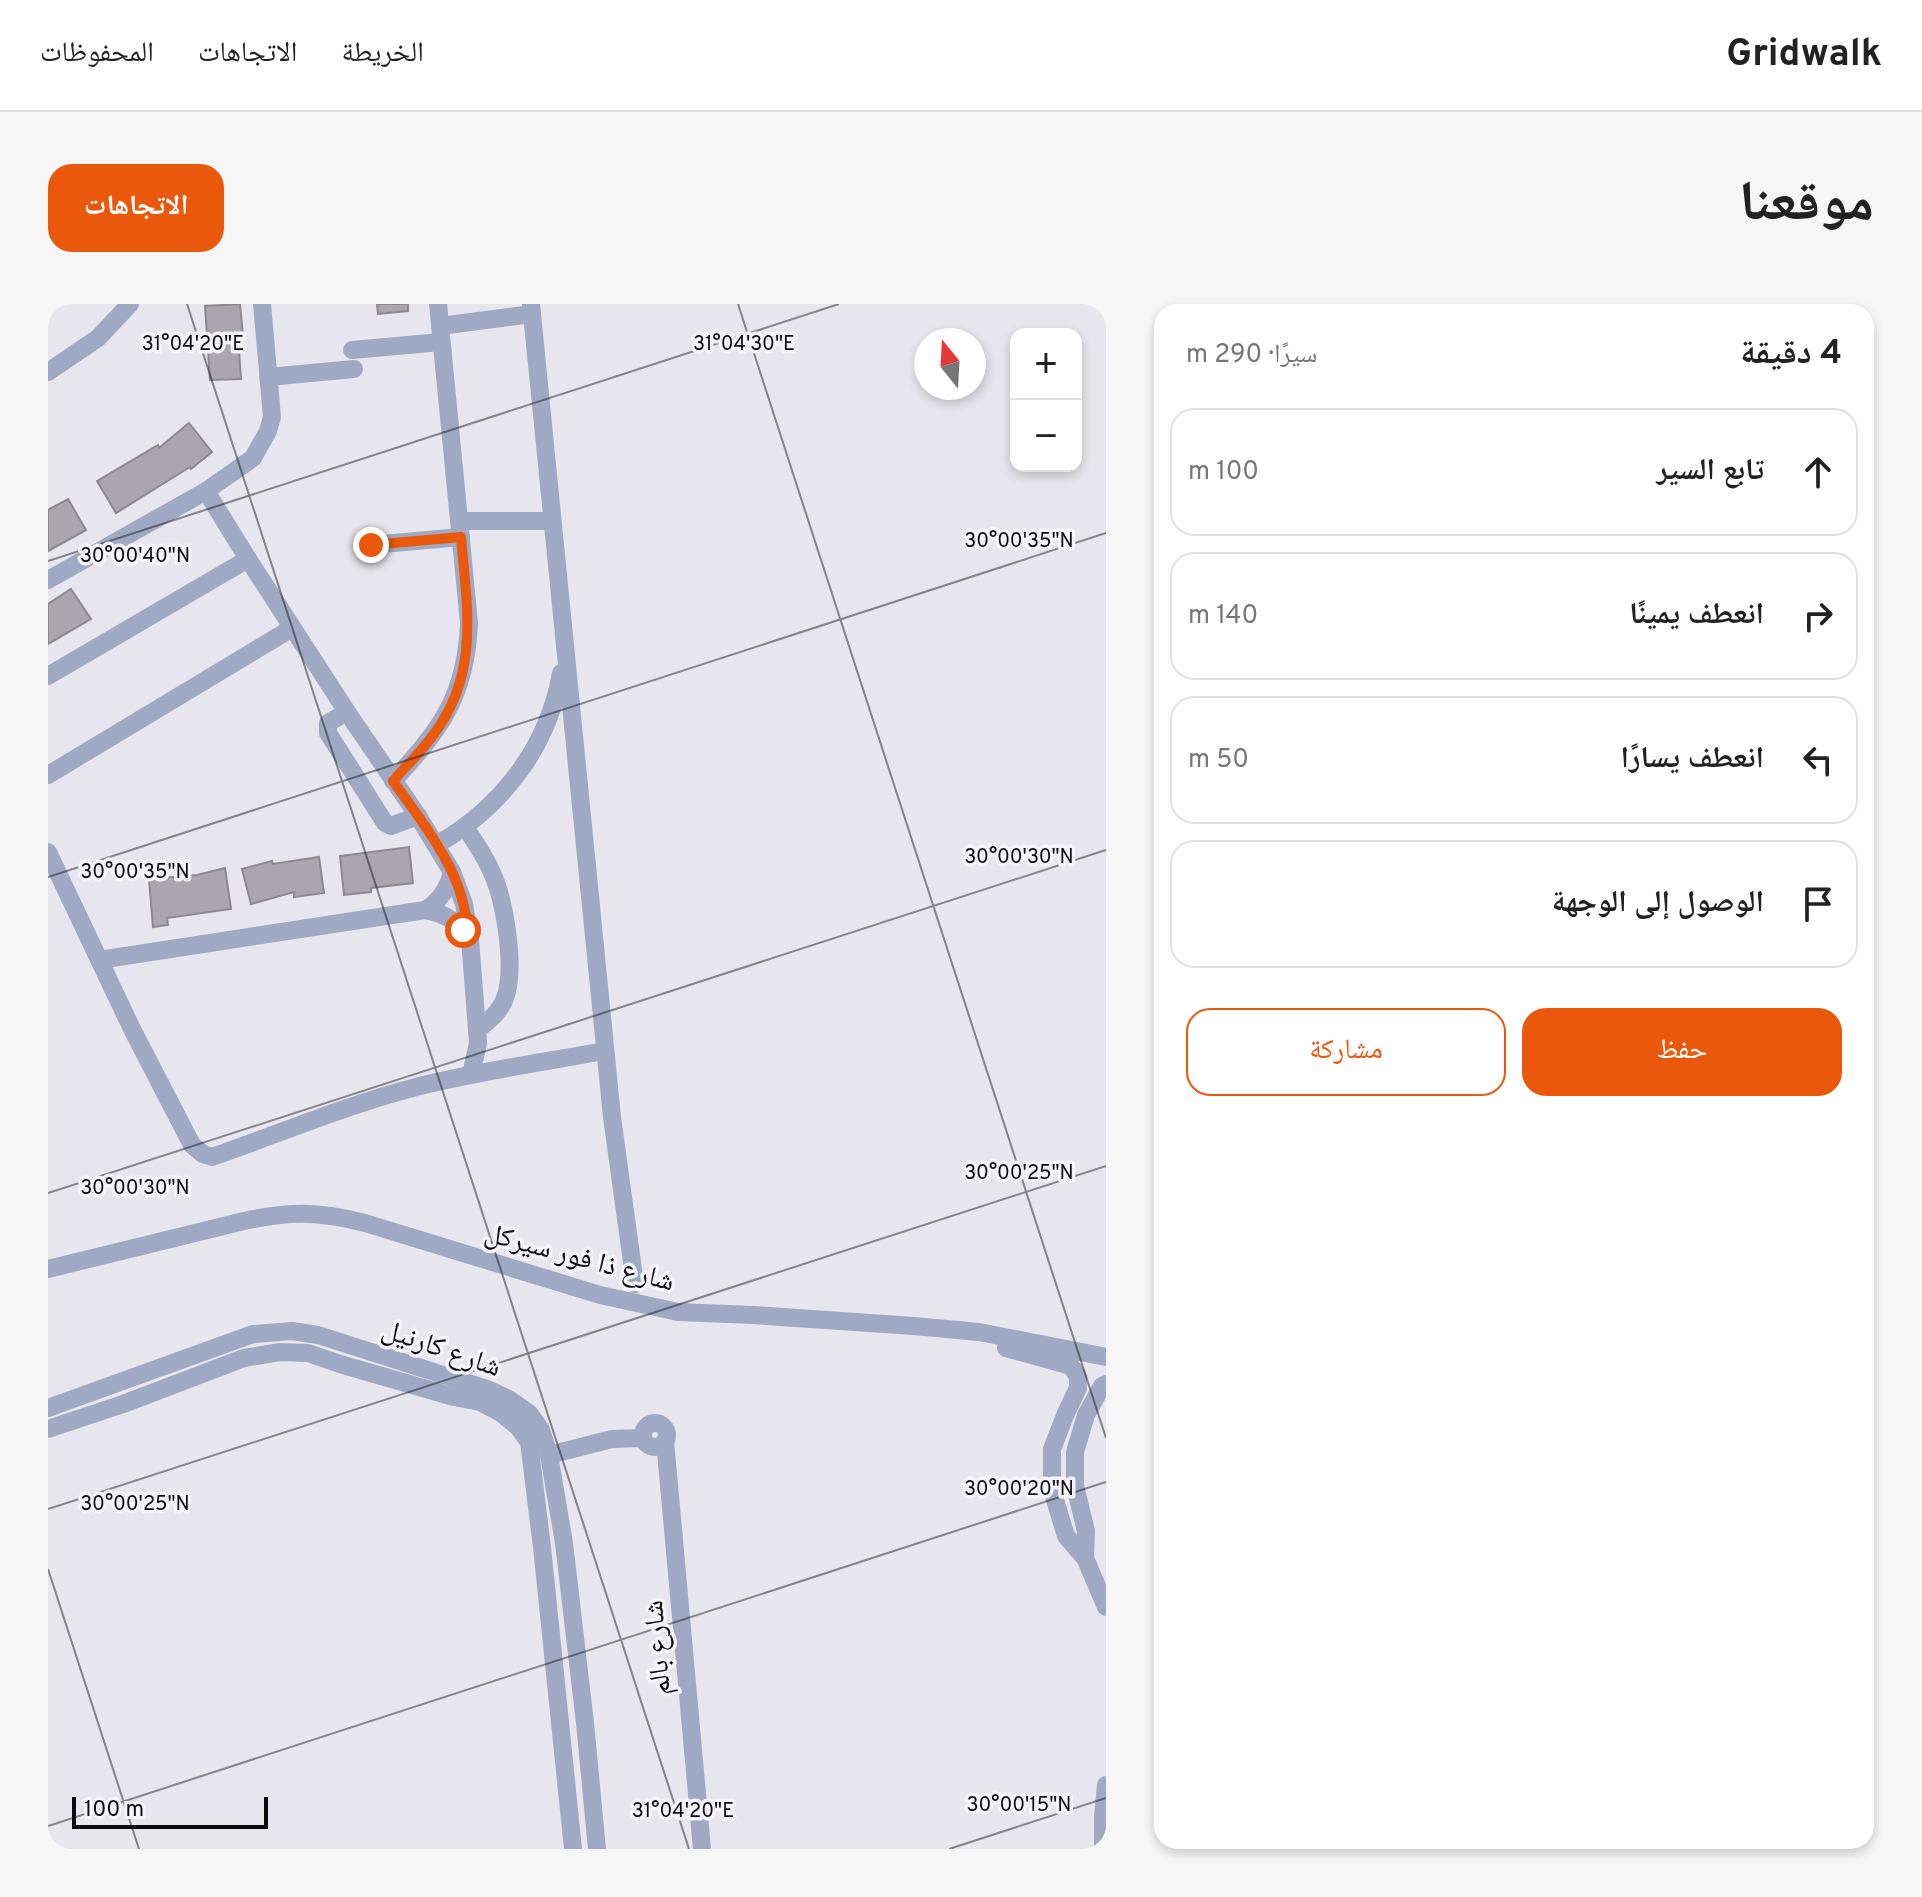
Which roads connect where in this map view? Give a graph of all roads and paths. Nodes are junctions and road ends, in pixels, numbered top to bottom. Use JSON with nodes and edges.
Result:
{"nodes":[{"id":1,"x":130,"y":304,"type":"edge"},
{"id":2,"x":262,"y":304,"type":"edge"},
{"id":3,"x":438,"y":304,"type":"edge"},
{"id":4,"x":531,"y":309,"type":"edge"},
{"id":5,"x":441,"y":334,"type":"junction"},
{"id":6,"x":48,"y":372,"type":"edge"},
{"id":7,"x":268,"y":377,"type":"junction"},
{"id":8,"x":206,"y":491,"type":"junction"},
{"id":9,"x":552,"y":521,"type":"junction"},
{"id":10,"x":460,"y":529,"type":"junction"},
{"id":11,"x":371,"y":545,"type":"dead end"},
{"id":12,"x":248,"y":559,"type":"junction"},
{"id":13,"x":48,"y":580,"type":"edge"},
{"id":14,"x":292,"y":628,"type":"junction"},
{"id":15,"x":564,"y":650,"type":"junction"},
{"id":16,"x":48,"y":676,"type":"edge"},
{"id":17,"x":347,"y":712,"type":"junction"},
{"id":18,"x":539,"y":740,"type":"junction"},
{"id":19,"x":574,"y":743,"type":"junction"},
{"id":20,"x":48,"y":775,"type":"edge"},
{"id":21,"x":393,"y":781,"type":"junction"},
{"id":22,"x":418,"y":816,"type":"junction"},
{"id":23,"x":465,"y":827,"type":"junction"},
{"id":24,"x":436,"y":845,"type":"junction"},
{"id":25,"x":48,"y":852,"type":"edge"},
{"id":26,"x":452,"y":872,"type":"junction"},
{"id":27,"x":425,"y":910,"type":"junction"},
{"id":28,"x":470,"y":939,"type":"junction"},
{"id":29,"x":99,"y":960,"type":"junction"},
{"id":30,"x":478,"y":1036,"type":"junction"},
{"id":31,"x":605,"y":1051,"type":"junction"},
{"id":32,"x":499,"y":1069,"type":"junction"},
{"id":33,"x":471,"y":1075,"type":"junction"},
{"id":34,"x":48,"y":1269,"type":"edge"},
{"id":35,"x":635,"y":1284,"type":"dead end"},
{"id":36,"x":979,"y":1332,"type":"junction"},
{"id":37,"x":1106,"y":1357,"type":"edge"},
{"id":38,"x":1106,"y":1384,"type":"edge"},
{"id":39,"x":483,"y":1395,"type":"junction"},
{"id":40,"x":48,"y":1408,"type":"edge"},
{"id":41,"x":48,"y":1429,"type":"edge"},
{"id":42,"x":1052,"y":1449,"type":"junction"},
{"id":43,"x":1075,"y":1452,"type":"junction"},
{"id":44,"x":549,"y":1455,"type":"junction"},
{"id":45,"x":1075,"y":1486,"type":"junction"},
{"id":46,"x":1052,"y":1490,"type":"junction"},
{"id":47,"x":564,"y":1543,"type":"junction"},
{"id":48,"x":542,"y":1547,"type":"junction"},
{"id":49,"x":1085,"y":1558,"type":"junction"},
{"id":50,"x":1106,"y":1607,"type":"edge"},
{"id":51,"x":1106,"y":1785,"type":"edge"},
{"id":52,"x":1104,"y":1830,"type":"edge"},
{"id":53,"x":573,"y":1849,"type":"edge"},
{"id":54,"x":597,"y":1849,"type":"edge"},
{"id":55,"x":702,"y":1849,"type":"edge"},
{"id":56,"x":1103,"y":1849,"type":"edge"}],
"edges":[{"from":1,"to":6,"type":"street"},
{"from":2,"to":7,"type":"street"},
{"from":3,"to":5,"type":"street"},
{"from":4,"to":5,"type":"street"},
{"from":4,"to":9,"type":"street"},
{"from":5,"to":7,"type":"street"},
{"from":5,"to":10,"type":"street"},
{"from":7,"to":8,"type":"street"},
{"from":8,"to":12,"type":"street"},
{"from":8,"to":13,"type":"street"},
{"from":9,"to":10,"type":"street"},
{"from":9,"to":15,"type":"street"},
{"from":10,"to":11,"type":"street"},
{"from":10,"to":21,"type":"street"},
{"from":12,"to":14,"type":"street"},
{"from":12,"to":16,"type":"street"},
{"from":14,"to":17,"type":"street"},
{"from":14,"to":20,"type":"street"},
{"from":15,"to":18,"type":"street"},
{"from":15,"to":19,"type":"street"},
{"from":17,"to":21,"type":"street"},
{"from":17,"to":22,"type":"street"},
{"from":18,"to":19,"type":"street"},
{"from":18,"to":23,"type":"street"},
{"from":19,"to":31,"type":"street"},
{"from":21,"to":22,"type":"street"},
{"from":22,"to":24,"type":"street"},
{"from":23,"to":24,"type":"street"},
{"from":23,"to":30,"type":"street"},
{"from":24,"to":26,"type":"street"},
{"from":25,"to":29,"type":"street"},
{"from":26,"to":27,"type":"street"},
{"from":26,"to":28,"type":"street"},
{"from":27,"to":28,"type":"street"},
{"from":27,"to":29,"type":"street"},
{"from":28,"to":30,"type":"street"},
{"from":29,"to":33,"type":"street"},
{"from":30,"to":32,"type":"street"},
{"from":30,"to":33,"type":"street"},
{"from":31,"to":32,"type":"street"},
{"from":31,"to":35,"type":"street"},
{"from":32,"to":33,"type":"street"},
{"from":34,"to":36,"type":"street","name":"شارع ذا فور سيركل"},
{"from":36,"to":37,"type":"street","name":"شارع ذا فور سيركل"},
{"from":36,"to":42,"type":"street"},
{"from":38,"to":43,"type":"street"},
{"from":39,"to":40,"type":"street","name":"شارع كارنيل"},
{"from":39,"to":41,"type":"street","name":"شارع كارنيل"},
{"from":39,"to":44,"type":"street","name":"شارع كارنيل"},
{"from":39,"to":48,"type":"street","name":"شارع كارنيل"},
{"from":42,"to":43,"type":"street"},
{"from":42,"to":46,"type":"street"},
{"from":43,"to":45,"type":"street"},
{"from":44,"to":47,"type":"street","name":"شارع كارنيل"},
{"from":44,"to":55,"type":"street","name":"شارع بالم"},
{"from":45,"to":46,"type":"street"},
{"from":45,"to":49,"type":"street"},
{"from":46,"to":49,"type":"street"},
{"from":47,"to":48,"type":"street"},
{"from":47,"to":54,"type":"street","name":"شارع كارنيل"},
{"from":48,"to":53,"type":"street","name":"شارع كارنيل"},
{"from":49,"to":50,"type":"street"},
{"from":51,"to":52,"type":"street"},
{"from":52,"to":56,"type":"street"}]}
